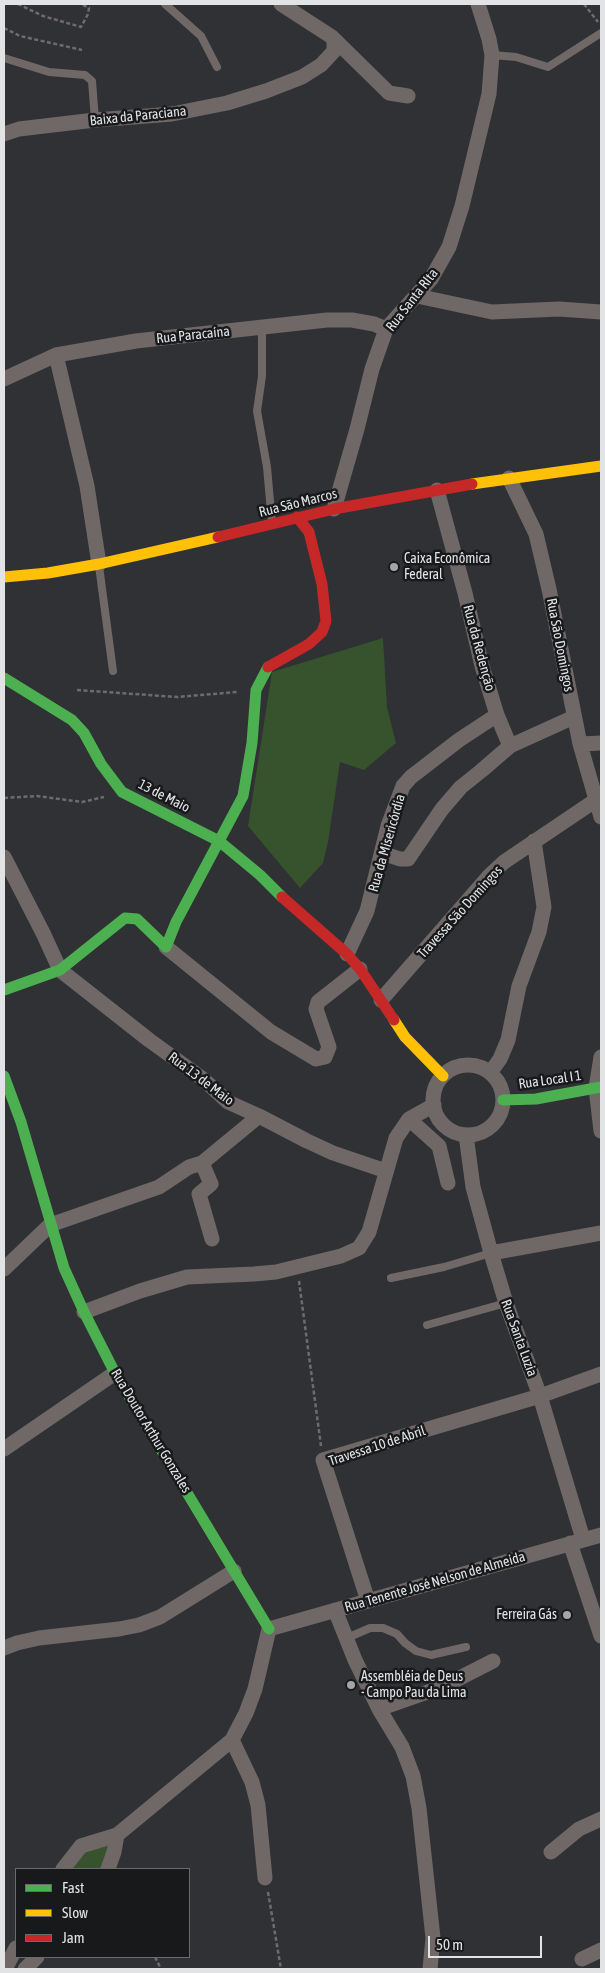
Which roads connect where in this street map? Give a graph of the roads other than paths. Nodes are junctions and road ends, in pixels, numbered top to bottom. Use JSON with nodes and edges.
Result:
{"nodes":[{"id":1,"x":165,"y":4,"type":"edge"},
{"id":2,"x":281,"y":4,"type":"edge"},
{"id":3,"x":478,"y":4,"type":"edge"},
{"id":4,"x":601,"y":33,"type":"edge"},
{"id":5,"x":332,"y":37,"type":"junction"},
{"id":6,"x":492,"y":55,"type":"junction"},
{"id":7,"x":4,"y":58,"type":"edge"},
{"id":8,"x":217,"y":67,"type":"dead end"},
{"id":9,"x":408,"y":96,"type":"dead end"},
{"id":10,"x":95,"y":120,"type":"junction"},
{"id":11,"x":4,"y":134,"type":"edge"},
{"id":12,"x":417,"y":296,"type":"junction"},
{"id":13,"x":601,"y":312,"type":"edge"},
{"id":14,"x":262,"y":328,"type":"junction"},
{"id":15,"x":386,"y":329,"type":"junction"},
{"id":16,"x":56,"y":355,"type":"junction"},
{"id":17,"x":4,"y":379,"type":"edge"},
{"id":18,"x":601,"y":466,"type":"edge"},
{"id":19,"x":509,"y":478,"type":"junction"},
{"id":20,"x":437,"y":490,"type":"junction"},
{"id":21,"x":334,"y":508,"type":"junction"},
{"id":22,"x":297,"y":517,"type":"junction"},
{"id":23,"x":272,"y":525,"type":"junction"},
{"id":24,"x":99,"y":564,"type":"junction"},
{"id":25,"x":4,"y":577,"type":"edge"},
{"id":26,"x":112,"y":671,"type":"dead end"},
{"id":27,"x":4,"y":678,"type":"edge"},
{"id":28,"x":497,"y":715,"type":"junction"},
{"id":29,"x":574,"y":717,"type":"junction"},
{"id":30,"x":601,"y":743,"type":"edge"},
{"id":31,"x":580,"y":744,"type":"junction"},
{"id":32,"x":510,"y":746,"type":"junction"},
{"id":33,"x":596,"y":800,"type":"junction"},
{"id":34,"x":601,"y":817,"type":"edge"},
{"id":35,"x":219,"y":841,"type":"junction"},
{"id":36,"x":534,"y":841,"type":"junction"},
{"id":37,"x":382,"y":853,"type":"junction"},
{"id":38,"x":4,"y":857,"type":"edge"},
{"id":39,"x":166,"y":947,"type":"junction"},
{"id":40,"x":347,"y":954,"type":"junction"},
{"id":41,"x":360,"y":969,"type":"junction"},
{"id":42,"x":60,"y":970,"type":"junction"},
{"id":43,"x":4,"y":990,"type":"edge"},
{"id":44,"x":381,"y":1000,"type":"junction"},
{"id":45,"x":601,"y":1057,"type":"edge"},
{"id":46,"x":490,"y":1073,"type":"junction"},
{"id":47,"x":4,"y":1076,"type":"edge"},
{"id":48,"x":443,"y":1076,"type":"junction"},
{"id":49,"x":599,"y":1088,"type":"edge"},
{"id":50,"x":503,"y":1100,"type":"junction"},
{"id":51,"x":434,"y":1105,"type":"junction"},
{"id":52,"x":259,"y":1116,"type":"junction"},
{"id":53,"x":409,"y":1119,"type":"junction"},
{"id":54,"x":601,"y":1131,"type":"edge"},
{"id":55,"x":466,"y":1135,"type":"junction"},
{"id":56,"x":202,"y":1163,"type":"junction"},
{"id":57,"x":386,"y":1171,"type":"junction"},
{"id":58,"x":448,"y":1183,"type":"dead end"},
{"id":59,"x":50,"y":1225,"type":"junction"},
{"id":60,"x":601,"y":1233,"type":"edge"},
{"id":61,"x":212,"y":1239,"type":"dead end"},
{"id":62,"x":491,"y":1253,"type":"junction"},
{"id":63,"x":4,"y":1269,"type":"edge"},
{"id":64,"x":391,"y":1278,"type":"dead end"},
{"id":65,"x":506,"y":1303,"type":"junction"},
{"id":66,"x":84,"y":1312,"type":"junction"},
{"id":67,"x":426,"y":1325,"type":"dead end"},
{"id":68,"x":115,"y":1373,"type":"junction"},
{"id":69,"x":601,"y":1374,"type":"edge"},
{"id":70,"x":540,"y":1396,"type":"junction"},
{"id":71,"x":4,"y":1449,"type":"edge"},
{"id":72,"x":601,"y":1535,"type":"edge"},
{"id":73,"x":577,"y":1541,"type":"junction"},
{"id":74,"x":234,"y":1571,"type":"junction"},
{"id":75,"x":368,"y":1601,"type":"junction"},
{"id":76,"x":336,"y":1610,"type":"junction"},
{"id":77,"x":269,"y":1629,"type":"junction"},
{"id":78,"x":601,"y":1636,"type":"edge"},
{"id":79,"x":347,"y":1638,"type":"junction"},
{"id":80,"x":466,"y":1647,"type":"dead end"},
{"id":81,"x":4,"y":1648,"type":"edge"},
{"id":82,"x":493,"y":1661,"type":"dead end"},
{"id":83,"x":379,"y":1708,"type":"junction"},
{"id":84,"x":232,"y":1740,"type":"junction"},
{"id":85,"x":601,"y":1819,"type":"edge"},
{"id":86,"x":117,"y":1835,"type":"junction"},
{"id":87,"x":551,"y":1852,"type":"dead end"},
{"id":88,"x":64,"y":1868,"type":"edge"},
{"id":89,"x":108,"y":1868,"type":"edge"},
{"id":90,"x":265,"y":1878,"type":"road end"},
{"id":91,"x":15,"y":1950,"type":"edge"},
{"id":92,"x":601,"y":1950,"type":"edge"},
{"id":93,"x":35,"y":1958,"type":"edge"},
{"id":94,"x":582,"y":1959,"type":"dead end"},
{"id":95,"x":5,"y":1969,"type":"edge"},
{"id":96,"x":25,"y":1969,"type":"edge"},
{"id":97,"x":430,"y":1969,"type":"edge"}],
"edges":[{"from":1,"to":8,"type":"lane"},
{"from":2,"to":5,"type":"street"},
{"from":3,"to":6,"type":"street","name":"Rua Santa RIta"},
{"from":4,"to":6,"type":"lane"},
{"from":5,"to":9,"type":"street"},
{"from":5,"to":10,"type":"street","name":"Baixa da Paraciana"},
{"from":6,"to":12,"type":"street","name":"Rua Santa RIta"},
{"from":7,"to":10,"type":"lane"},
{"from":10,"to":11,"type":"street","name":"Baixa da Paraciana"},
{"from":12,"to":13,"type":"street"},
{"from":12,"to":15,"type":"street","name":"Rua Santa RIta"},
{"from":14,"to":15,"type":"street","name":"Rua Paracaína"},
{"from":14,"to":16,"type":"street","name":"Rua Paracaína"},
{"from":14,"to":23,"type":"lane"},
{"from":15,"to":21,"type":"street","name":"Rua Santa RIta"},
{"from":16,"to":17,"type":"street","name":"Rua Paracaína"},
{"from":16,"to":24,"type":"street"},
{"from":18,"to":19,"type":"street","name":"Rua São Marcos"},
{"from":19,"to":20,"type":"street","name":"Rua São Marcos"},
{"from":19,"to":29,"type":"street","name":"Rua São Domingos"},
{"from":20,"to":21,"type":"street","name":"Rua São Marcos"},
{"from":20,"to":28,"type":"street","name":"Rua da Redenção"},
{"from":21,"to":22,"type":"street","name":"Rua São Marcos"},
{"from":22,"to":23,"type":"street","name":"Rua São Marcos"},
{"from":22,"to":35,"type":"street"},
{"from":23,"to":24,"type":"street","name":"Rua São Marcos"},
{"from":24,"to":25,"type":"street","name":"Rua São Marcos"},
{"from":24,"to":26,"type":"lane"},
{"from":27,"to":35,"type":"street","name":"13 de Maio"},
{"from":28,"to":32,"type":"street","name":"Rua da Redenção"},
{"from":28,"to":37,"type":"street","name":"Rua da Misericórdia"},
{"from":29,"to":31,"type":"street","name":"Rua São Domingos"},
{"from":29,"to":32,"type":"street"},
{"from":30,"to":31,"type":"street"},
{"from":31,"to":33,"type":"street","name":"Rua São Domingos"},
{"from":32,"to":37,"type":"street"},
{"from":33,"to":34,"type":"street","name":"Rua São Domingos"},
{"from":33,"to":36,"type":"street","name":"Travessa São Domingos"},
{"from":35,"to":39,"type":"street"},
{"from":35,"to":40,"type":"street","name":"13 de Maio"},
{"from":36,"to":44,"type":"street","name":"Travessa São Domingos"},
{"from":36,"to":46,"type":"street"},
{"from":37,"to":40,"type":"street","name":"Rua da Misericórdia"},
{"from":38,"to":42,"type":"street","name":"Rua 13 de Maio"},
{"from":39,"to":41,"type":"street"},
{"from":39,"to":42,"type":"street"},
{"from":40,"to":41,"type":"street","name":"13 de Maio"},
{"from":41,"to":44,"type":"street","name":"13 de Maio"},
{"from":42,"to":43,"type":"street"},
{"from":42,"to":52,"type":"street","name":"Rua 13 de Maio"},
{"from":44,"to":48,"type":"street","name":"13 de Maio"},
{"from":45,"to":49,"type":"street"},
{"from":46,"to":48,"type":"street"},
{"from":46,"to":50,"type":"street"},
{"from":47,"to":59,"type":"street","name":"Rua Doutor Arthur Gonzales"},
{"from":48,"to":51,"type":"street"},
{"from":49,"to":50,"type":"street","name":"Rua Local I 1"},
{"from":49,"to":54,"type":"street"},
{"from":50,"to":55,"type":"street"},
{"from":51,"to":53,"type":"street"},
{"from":51,"to":55,"type":"street"},
{"from":52,"to":56,"type":"street"},
{"from":52,"to":57,"type":"street","name":"Rua 13 de Maio"},
{"from":53,"to":57,"type":"street"},
{"from":53,"to":58,"type":"street"},
{"from":55,"to":62,"type":"street","name":"Rua Santa Luzia"},
{"from":56,"to":59,"type":"street"},
{"from":56,"to":61,"type":"street"},
{"from":57,"to":66,"type":"street"},
{"from":59,"to":63,"type":"street"},
{"from":59,"to":66,"type":"street","name":"Rua Doutor Arthur Gonzales"},
{"from":60,"to":62,"type":"street"},
{"from":62,"to":64,"type":"lane"},
{"from":62,"to":65,"type":"street","name":"Rua Santa Luzia"},
{"from":65,"to":67,"type":"lane"},
{"from":65,"to":70,"type":"street","name":"Rua Santa Luzia"},
{"from":66,"to":68,"type":"street","name":"Rua Doutor Arthur Gonzales"},
{"from":68,"to":71,"type":"street"},
{"from":68,"to":74,"type":"street","name":"Rua Doutor Arthur Gonzales"},
{"from":69,"to":70,"type":"street","name":"Travessa 10 de Abril"},
{"from":70,"to":73,"type":"street","name":"Rua Santa Luzia"},
{"from":70,"to":75,"type":"street","name":"Travessa 10 de Abril"},
{"from":72,"to":73,"type":"street","name":"Rua Tenente José Nelson de Almeida"},
{"from":73,"to":75,"type":"street","name":"Rua Tenente José Nelson de Almeida"},
{"from":73,"to":78,"type":"street","name":"Rua Santa Luzia"},
{"from":74,"to":77,"type":"street","name":"Rua Doutor Arthur Gonzales"},
{"from":74,"to":81,"type":"street"},
{"from":75,"to":76,"type":"street","name":"Rua Tenente José Nelson de Almeida"},
{"from":76,"to":77,"type":"street","name":"Rua Tenente José Nelson de Almeida"},
{"from":76,"to":79,"type":"street"},
{"from":77,"to":84,"type":"street"},
{"from":79,"to":80,"type":"lane"},
{"from":79,"to":83,"type":"street"},
{"from":82,"to":83,"type":"street"},
{"from":83,"to":97,"type":"street"},
{"from":84,"to":86,"type":"street"},
{"from":84,"to":90,"type":"street"},
{"from":85,"to":87,"type":"street"},
{"from":86,"to":88,"type":"street"},
{"from":86,"to":89,"type":"street"},
{"from":91,"to":95,"type":"street"},
{"from":92,"to":94,"type":"street"},
{"from":93,"to":96,"type":"street"}]}
